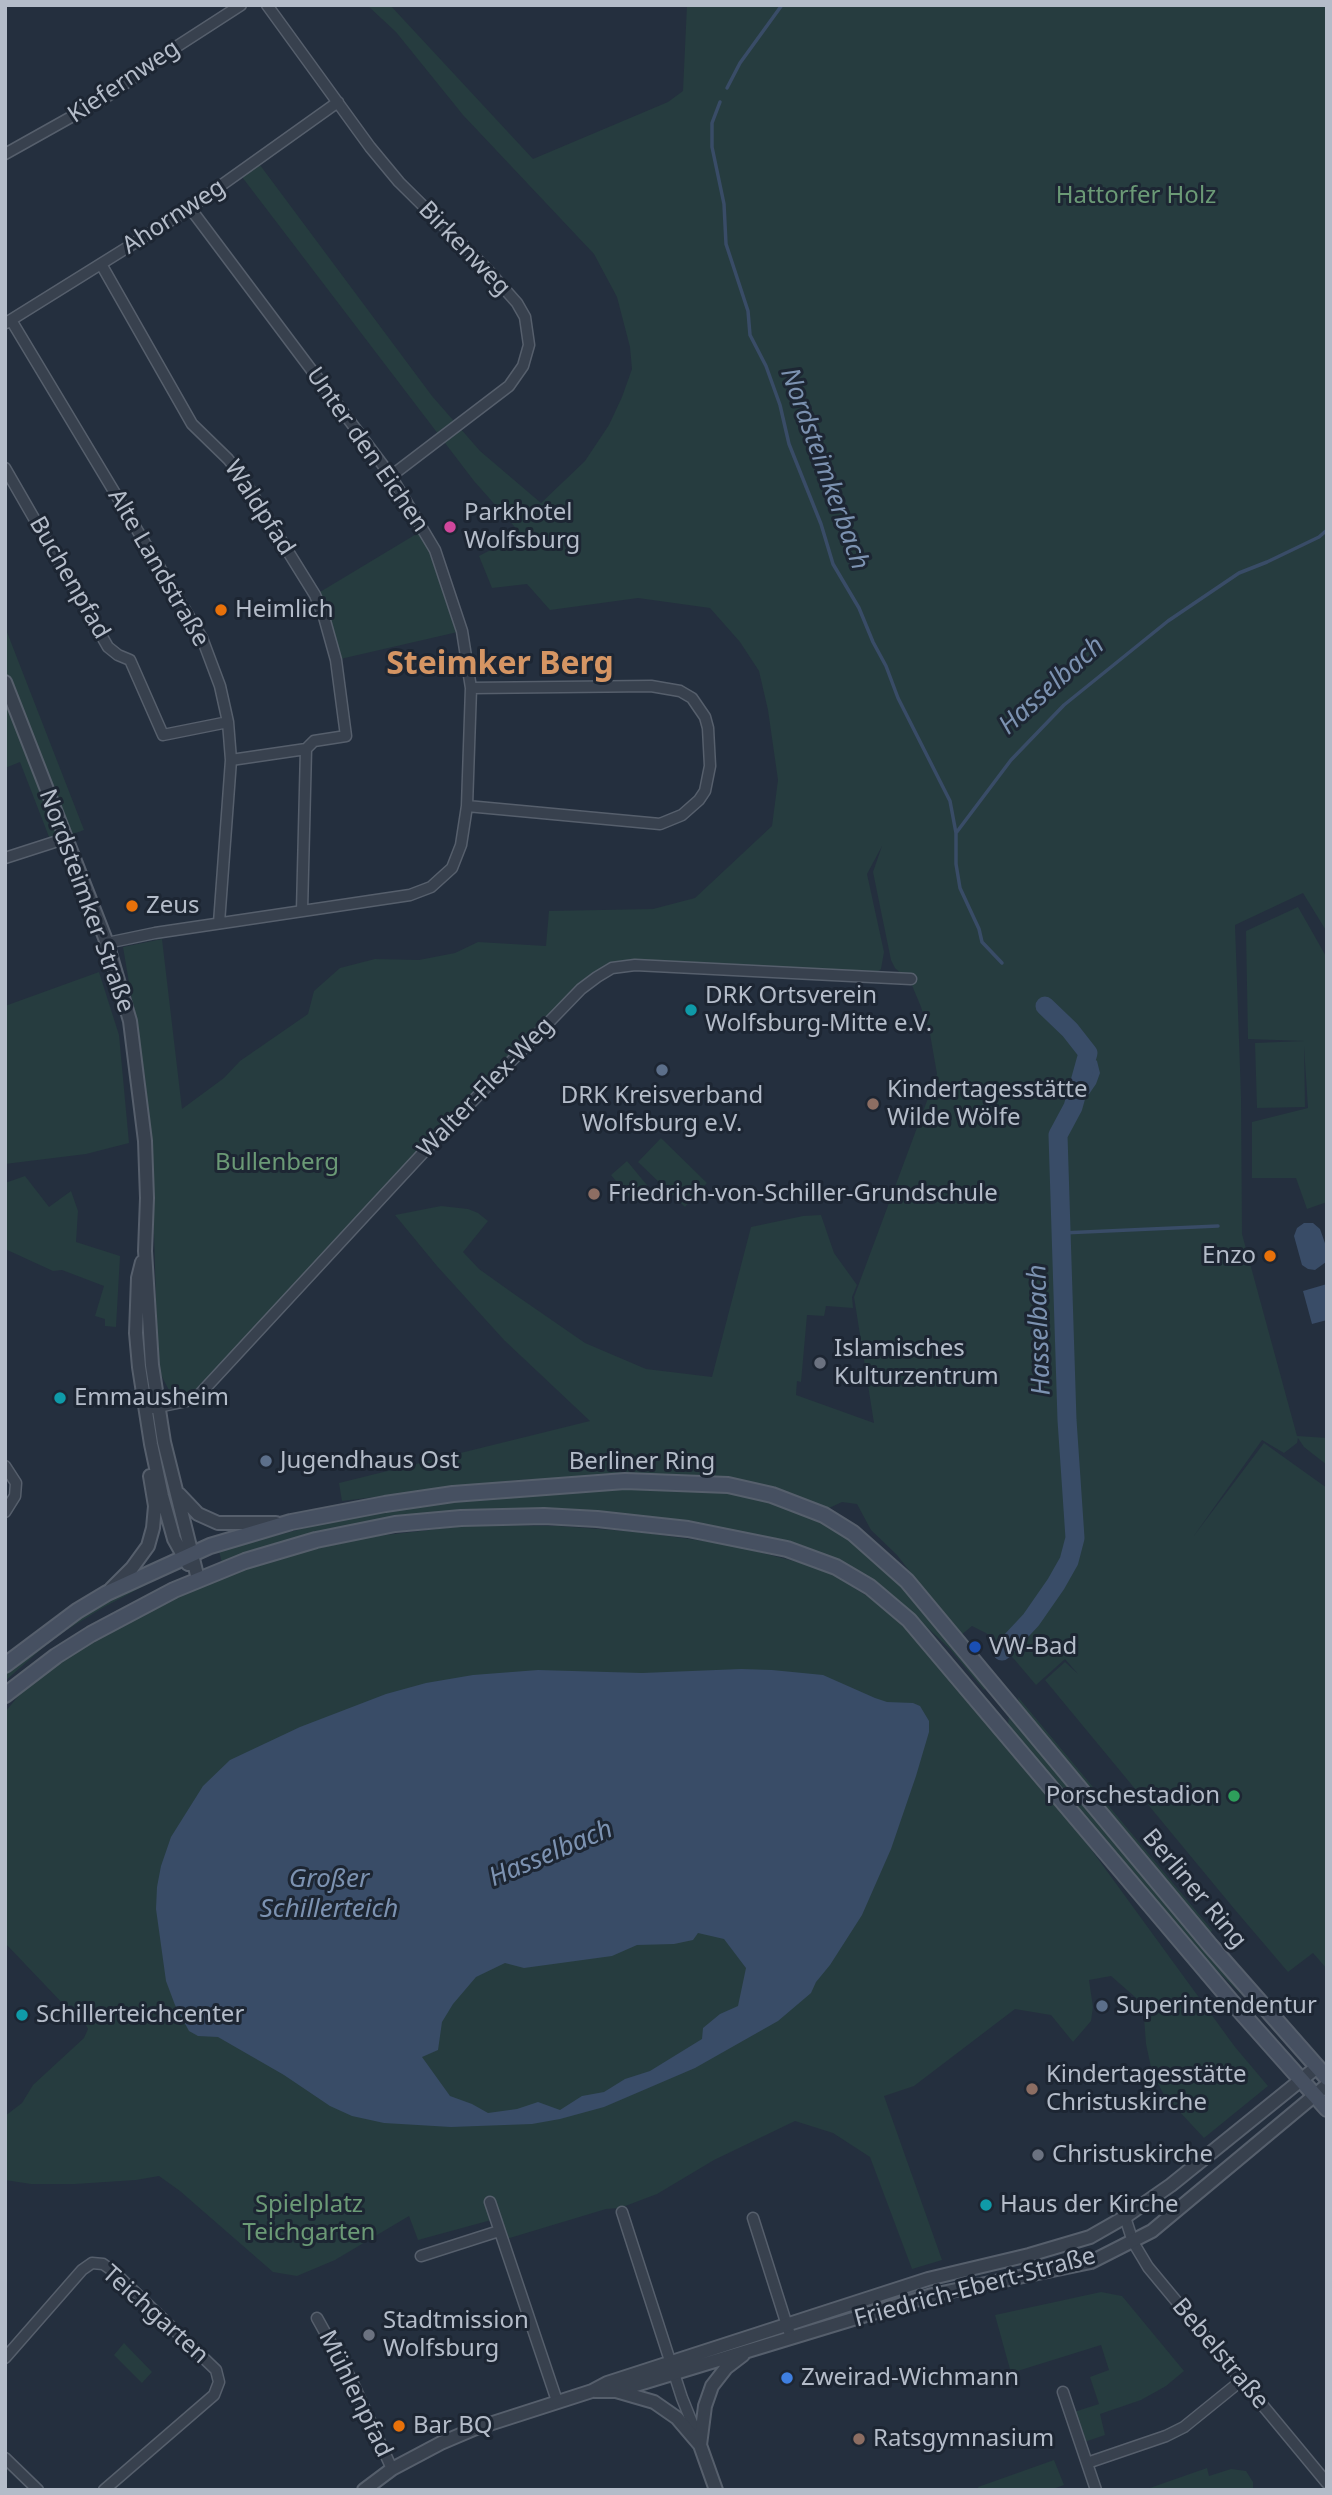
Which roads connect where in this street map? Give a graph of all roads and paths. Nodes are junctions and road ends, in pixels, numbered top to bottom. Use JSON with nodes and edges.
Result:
{"nodes":[{"id":1,"x":241,"y":5,"type":"edge"},
{"id":2,"x":267,"y":5,"type":"edge"},
{"id":3,"x":338,"y":102,"type":"junction"},
{"id":4,"x":5,"y":154,"type":"edge"},
{"id":5,"x":190,"y":208,"type":"junction"},
{"id":6,"x":101,"y":264,"type":"junction"},
{"id":7,"x":8,"y":321,"type":"edge"},
{"id":8,"x":5,"y":468,"type":"edge"},
{"id":9,"x":391,"y":476,"type":"junction"},
{"id":10,"x":5,"y":682,"type":"edge"},
{"id":11,"x":471,"y":688,"type":"junction"},
{"id":12,"x":229,"y":722,"type":"junction"},
{"id":13,"x":306,"y":749,"type":"junction"},
{"id":14,"x":231,"y":760,"type":"junction"},
{"id":15,"x":467,"y":806,"type":"junction"},
{"id":16,"x":67,"y":838,"type":"junction"},
{"id":17,"x":5,"y":858,"type":"edge"},
{"id":18,"x":302,"y":911,"type":"junction"},
{"id":19,"x":219,"y":923,"type":"junction"},
{"id":20,"x":107,"y":943,"type":"junction"},
{"id":21,"x":911,"y":979,"type":"dead end"},
{"id":22,"x":152,"y":1409,"type":"junction"},
{"id":23,"x":151,"y":1444,"type":"junction"},
{"id":24,"x":5,"y":1466,"type":"edge"},
{"id":25,"x":174,"y":1488,"type":"junction"},
{"id":26,"x":5,"y":1512,"type":"edge"},
{"id":27,"x":291,"y":1522,"type":"junction"},
{"id":28,"x":188,"y":1555,"type":"junction"},
{"id":29,"x":198,"y":1579,"type":"junction"},
{"id":30,"x":107,"y":1593,"type":"junction"},
{"id":31,"x":5,"y":1665,"type":"edge"},
{"id":32,"x":5,"y":1695,"type":"edge"},
{"id":33,"x":1323,"y":2069,"type":"edge"},
{"id":34,"x":1300,"y":2079,"type":"junction"},
{"id":35,"x":1327,"y":2085,"type":"edge"},
{"id":36,"x":1315,"y":2096,"type":"junction"},
{"id":37,"x":1327,"y":2109,"type":"edge"},
{"id":38,"x":490,"y":2202,"type":"dead end"},
{"id":39,"x":622,"y":2212,"type":"dead end"},
{"id":40,"x":1125,"y":2217,"type":"junction"},
{"id":41,"x":753,"y":2218,"type":"dead end"},
{"id":42,"x":499,"y":2231,"type":"junction"},
{"id":43,"x":1133,"y":2242,"type":"junction"},
{"id":44,"x":421,"y":2256,"type":"dead end"},
{"id":45,"x":317,"y":2318,"type":"dead end"},
{"id":46,"x":787,"y":2324,"type":"junction"},
{"id":47,"x":791,"y":2338,"type":"junction"},
{"id":48,"x":748,"y":2352,"type":"junction"},
{"id":49,"x":5,"y":2358,"type":"edge"},
{"id":50,"x":672,"y":2367,"type":"junction"},
{"id":51,"x":1242,"y":2380,"type":"junction"},
{"id":52,"x":592,"y":2391,"type":"junction"},
{"id":53,"x":616,"y":2391,"type":"junction"},
{"id":54,"x":1063,"y":2392,"type":"dead end"},
{"id":55,"x":557,"y":2402,"type":"junction"},
{"id":56,"x":700,"y":2445,"type":"junction"},
{"id":57,"x":5,"y":2458,"type":"edge"},
{"id":58,"x":1087,"y":2463,"type":"junction"},
{"id":59,"x":392,"y":2469,"type":"junction"},
{"id":60,"x":1327,"y":2483,"type":"edge"},
{"id":61,"x":38,"y":2490,"type":"edge"},
{"id":62,"x":104,"y":2490,"type":"edge"},
{"id":63,"x":364,"y":2490,"type":"edge"},
{"id":64,"x":716,"y":2490,"type":"edge"},
{"id":65,"x":1096,"y":2490,"type":"edge"}],
"edges":[{"from":1,"to":4,"type":"street","name":"Kiefernweg"},
{"from":2,"to":3,"type":"street","name":"Birkenweg"},
{"from":3,"to":5,"type":"street","name":"Ahornweg"},
{"from":3,"to":9,"type":"street","name":"Birkenweg"},
{"from":5,"to":6,"type":"street","name":"Ahornweg"},
{"from":5,"to":9,"type":"street","name":"Unter den Eichen"},
{"from":6,"to":7,"type":"street","name":"Ahornweg"},
{"from":6,"to":13,"type":"street","name":"Waldpfad"},
{"from":7,"to":12,"type":"street","name":"Alte Landstraße"},
{"from":8,"to":12,"type":"street","name":"Buchenpfad"},
{"from":9,"to":11,"type":"street","name":"Unter den Eichen"},
{"from":10,"to":16,"type":"street","name":"Nordsteimker Straße"},
{"from":11,"to":15,"type":"street","name":"Unter den Eichen"},
{"from":11,"to":15,"type":"street"},
{"from":12,"to":14,"type":"street","name":"Alte Landstraße"},
{"from":13,"to":14,"type":"street","name":"Waldpfad"},
{"from":13,"to":18,"type":"street"},
{"from":14,"to":19,"type":"street","name":"Alte Landstraße"},
{"from":15,"to":18,"type":"street","name":"Unter den Eichen"},
{"from":16,"to":17,"type":"street"},
{"from":16,"to":20,"type":"street","name":"Nordsteimker Straße"},
{"from":18,"to":19,"type":"street","name":"Unter den Eichen"},
{"from":19,"to":20,"type":"street","name":"Unter den Eichen"},
{"from":20,"to":22,"type":"street","name":"Nordsteimker Straße"},
{"from":21,"to":22,"type":"street","name":"Walter-Flex-Weg"},
{"from":22,"to":23,"type":"street","name":"Nordsteimker Straße"},
{"from":22,"to":25,"type":"street","name":"Nordsteimker Straße"},
{"from":23,"to":28,"type":"street","name":"Nordsteimker Straße"},
{"from":23,"to":30,"type":"street"},
{"from":24,"to":26,"type":"street"},
{"from":25,"to":27,"type":"street"},
{"from":25,"to":28,"type":"street","name":"Nordsteimker Straße"},
{"from":27,"to":28,"type":"main road","name":"Berliner Ring"},
{"from":27,"to":33,"type":"main road","name":"Berliner Ring"},
{"from":28,"to":29,"type":"street","name":"Nordsteimker Straße"},
{"from":28,"to":30,"type":"main road","name":"Berliner Ring"},
{"from":29,"to":32,"type":"main road","name":"Berliner Ring"},
{"from":29,"to":34,"type":"main road","name":"Berliner Ring"},
{"from":30,"to":31,"type":"main road","name":"Berliner Ring"},
{"from":33,"to":34,"type":"street","name":"Friedrich-Ebert-Straße"},
{"from":34,"to":36,"type":"main road","name":"Berliner Ring"},
{"from":34,"to":40,"type":"street","name":"Friedrich-Ebert-Straße"},
{"from":35,"to":36,"type":"street","name":"Friedrich-Ebert-Straße"},
{"from":36,"to":37,"type":"main road","name":"Berliner Ring"},
{"from":36,"to":43,"type":"street","name":"Friedrich-Ebert-Straße"},
{"from":38,"to":42,"type":"street"},
{"from":39,"to":50,"type":"street"},
{"from":40,"to":43,"type":"street","name":"Bebelstraße"},
{"from":40,"to":46,"type":"street","name":"Friedrich-Ebert-Straße"},
{"from":41,"to":46,"type":"street"},
{"from":42,"to":44,"type":"street"},
{"from":42,"to":55,"type":"street"},
{"from":43,"to":47,"type":"street","name":"Friedrich-Ebert-Straße"},
{"from":43,"to":51,"type":"street","name":"Bebelstraße"},
{"from":45,"to":59,"type":"street","name":"Mühlenpfad"},
{"from":46,"to":47,"type":"street"},
{"from":46,"to":50,"type":"street","name":"Friedrich-Ebert-Straße"},
{"from":47,"to":48,"type":"street","name":"Friedrich-Ebert-Straße"},
{"from":48,"to":50,"type":"street","name":"Friedrich-Ebert-Straße"},
{"from":48,"to":56,"type":"street"},
{"from":49,"to":62,"type":"street","name":"Teichgarten"},
{"from":50,"to":52,"type":"street","name":"Friedrich-Ebert-Straße"},
{"from":50,"to":53,"type":"street","name":"Friedrich-Ebert-Straße"},
{"from":50,"to":56,"type":"street"},
{"from":51,"to":58,"type":"street"},
{"from":51,"to":60,"type":"street","name":"Bebelstraße"},
{"from":52,"to":53,"type":"street","name":"Friedrich-Ebert-Straße"},
{"from":52,"to":55,"type":"street","name":"Friedrich-Ebert-Straße"},
{"from":53,"to":56,"type":"street"},
{"from":54,"to":58,"type":"street"},
{"from":55,"to":59,"type":"street","name":"Friedrich-Ebert-Straße"},
{"from":56,"to":64,"type":"street"},
{"from":57,"to":61,"type":"street"},
{"from":58,"to":65,"type":"street"},
{"from":59,"to":63,"type":"street","name":"Friedrich-Ebert-Straße"}]}
